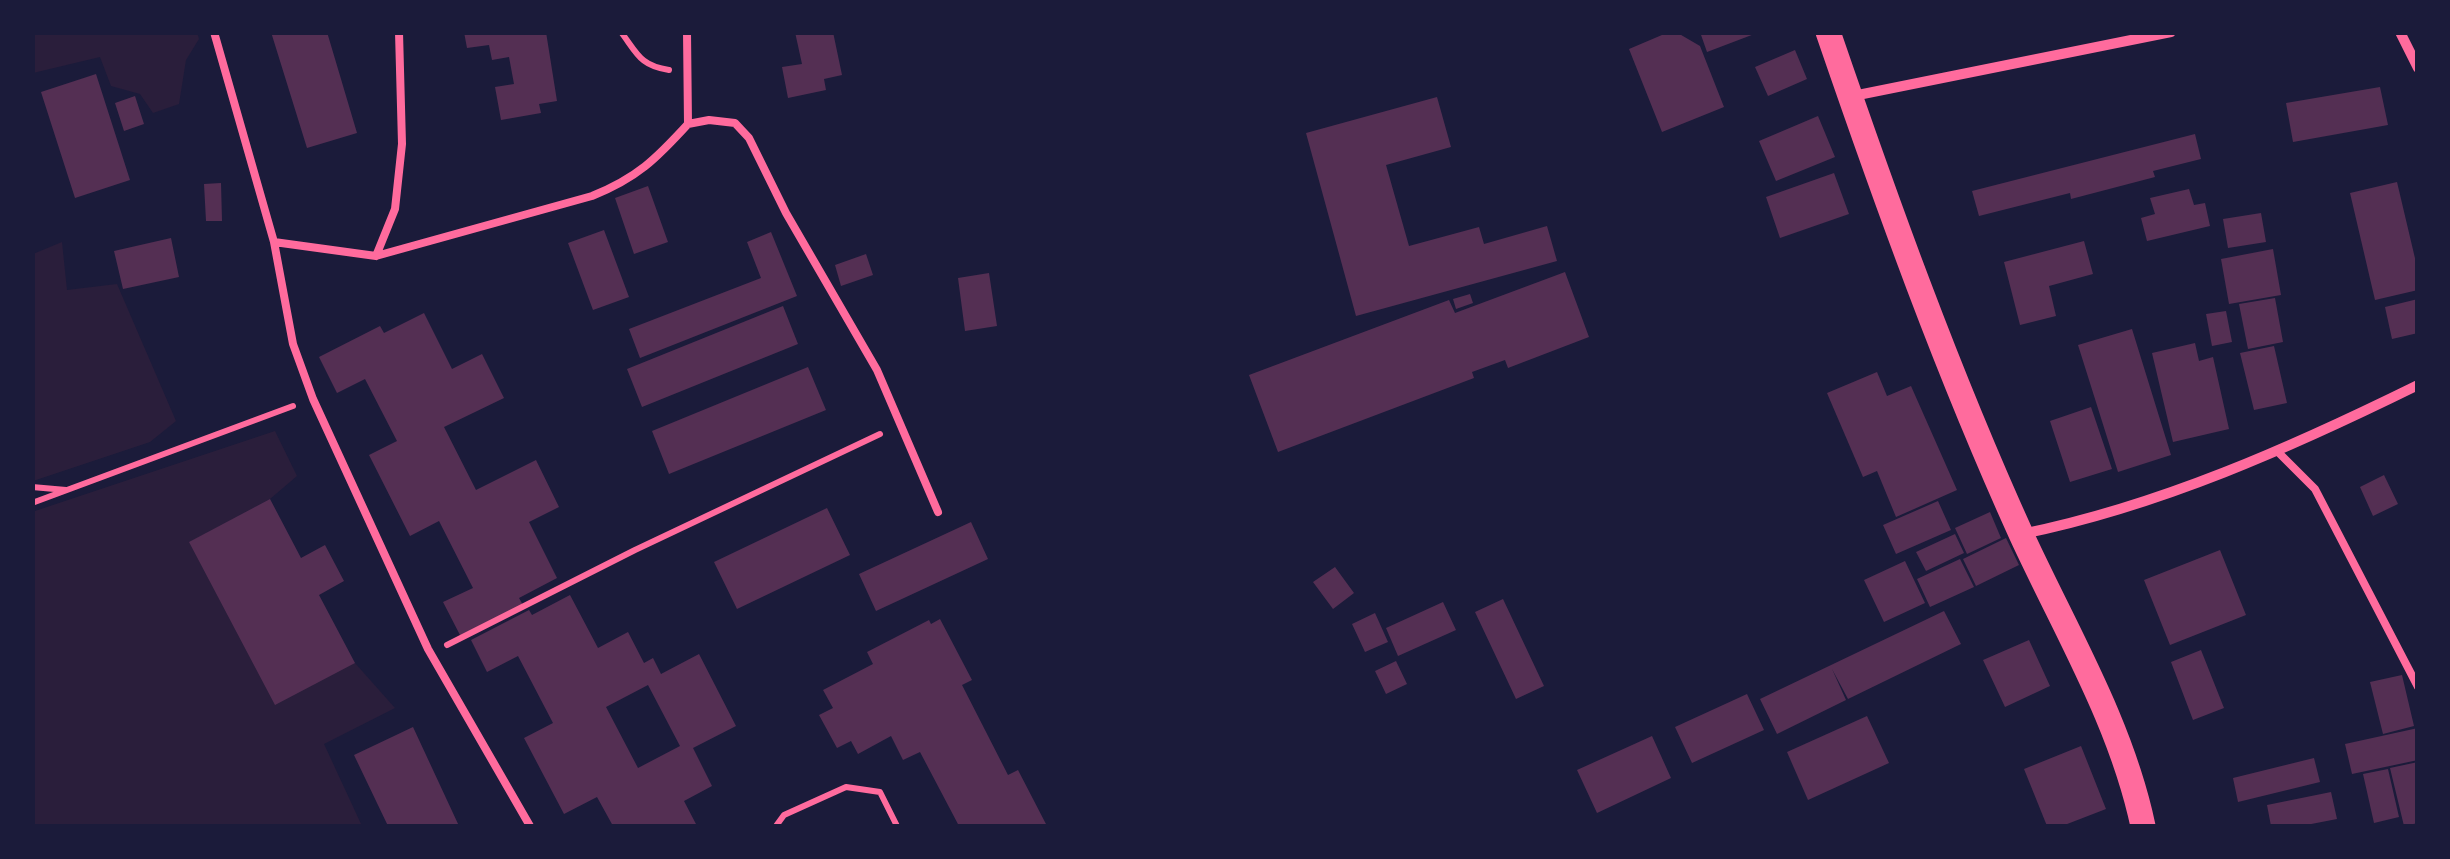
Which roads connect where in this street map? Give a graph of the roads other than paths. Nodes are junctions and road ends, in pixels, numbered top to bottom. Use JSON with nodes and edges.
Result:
{"nodes":[{"id":1,"x":214,"y":32,"type":"edge"},
{"id":2,"x":399,"y":32,"type":"edge"},
{"id":3,"x":687,"y":32,"type":"edge"},
{"id":4,"x":1828,"y":32,"type":"edge"},
{"id":5,"x":2171,"y":32,"type":"edge"},
{"id":6,"x":2400,"y":32,"type":"edge"},
{"id":7,"x":2135,"y":36,"type":"edge"},
{"id":8,"x":2418,"y":68,"type":"edge"},
{"id":9,"x":1850,"y":96,"type":"junction"},
{"id":10,"x":688,"y":124,"type":"junction"},
{"id":11,"x":274,"y":242,"type":"junction"},
{"id":12,"x":376,"y":256,"type":"junction"},
{"id":13,"x":2418,"y":385,"type":"edge"},
{"id":14,"x":2278,"y":452,"type":"junction"},
{"id":15,"x":938,"y":512,"type":"dead end"},
{"id":16,"x":2021,"y":534,"type":"junction"},
{"id":17,"x":2418,"y":687,"type":"edge"},
{"id":18,"x":530,"y":826,"type":"edge"},
{"id":19,"x":2144,"y":826,"type":"edge"}],
"edges":[{"from":1,"to":11,"type":"lane"},
{"from":2,"to":12,"type":"lane"},
{"from":3,"to":10,"type":"lane"},
{"from":4,"to":9,"type":"main road"},
{"from":5,"to":7,"type":"street"},
{"from":6,"to":8,"type":"street"},
{"from":7,"to":9,"type":"street"},
{"from":9,"to":16,"type":"main road"},
{"from":10,"to":12,"type":"lane"},
{"from":10,"to":15,"type":"lane"},
{"from":11,"to":12,"type":"lane"},
{"from":11,"to":18,"type":"lane"},
{"from":13,"to":14,"type":"street"},
{"from":14,"to":16,"type":"street"},
{"from":14,"to":17,"type":"lane"},
{"from":16,"to":19,"type":"main road"}]}
